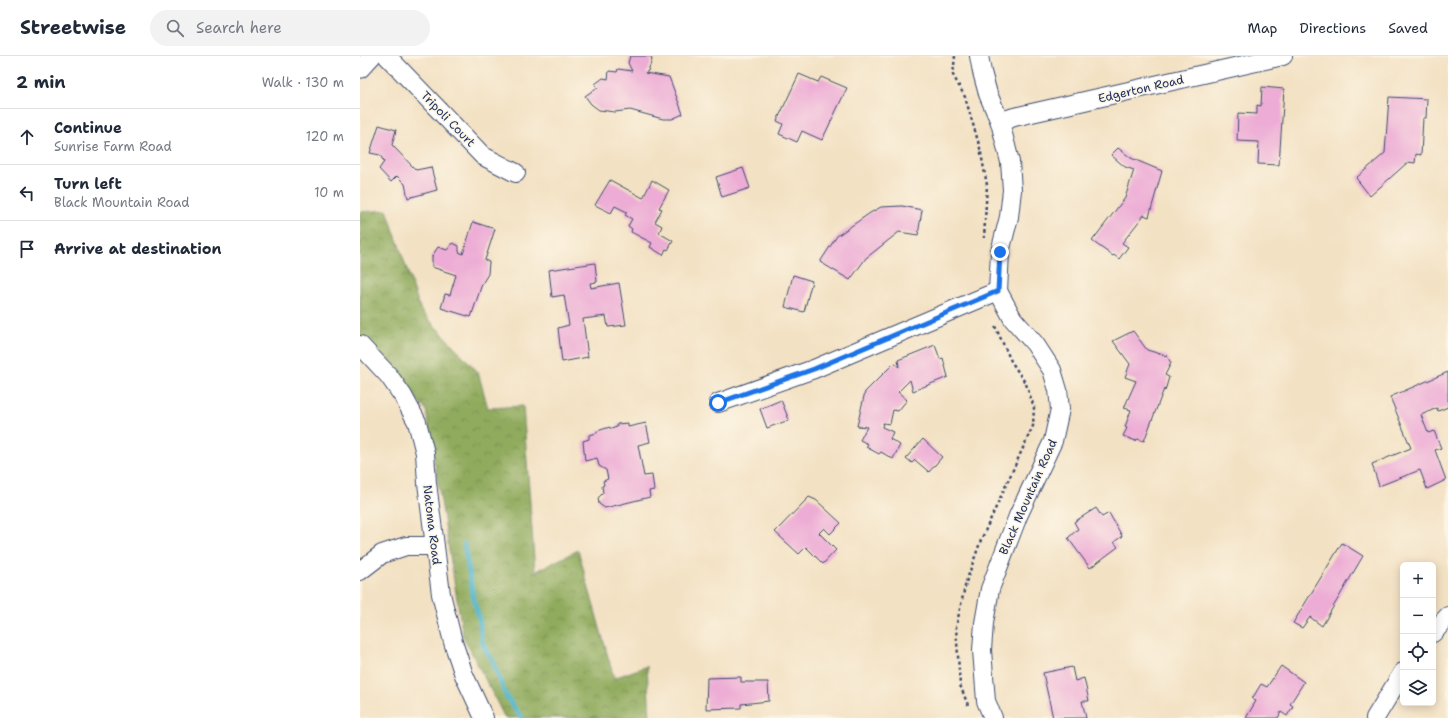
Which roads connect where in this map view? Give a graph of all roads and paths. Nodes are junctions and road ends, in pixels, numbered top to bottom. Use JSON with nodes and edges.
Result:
{"nodes":[{"id":1,"x":372,"y":56,"type":"edge"},
{"id":2,"x":387,"y":56,"type":"edge"},
{"id":3,"x":955,"y":56,"type":"edge"},
{"id":4,"x":979,"y":56,"type":"edge"},
{"id":5,"x":1282,"y":56,"type":"edge"},
{"id":6,"x":360,"y":69,"type":"edge"},
{"id":7,"x":1000,"y":122,"type":"junction"},
{"id":8,"x":516,"y":173,"type":"dead end"},
{"id":9,"x":984,"y":243,"type":"dead end"},
{"id":10,"x":998,"y":291,"type":"junction"},
{"id":11,"x":995,"y":326,"type":"dead end"},
{"id":12,"x":360,"y":345,"type":"edge"},
{"id":13,"x":718,"y":403,"type":"dead end"},
{"id":14,"x":434,"y":546,"type":"junction"},
{"id":15,"x":360,"y":571,"type":"edge"},
{"id":16,"x":1448,"y":616,"type":"edge"},
{"id":17,"x":1436,"y":630,"type":"edge"},
{"id":18,"x":1400,"y":677,"type":"edge"},
{"id":19,"x":970,"y":711,"type":"dead end"},
{"id":20,"x":484,"y":718,"type":"edge"},
{"id":21,"x":993,"y":718,"type":"edge"},
{"id":22,"x":1375,"y":718,"type":"edge"}],
"edges":[{"from":1,"to":6,"type":"street"},
{"from":2,"to":8,"type":"street","name":"Tripoli Court"},
{"from":3,"to":9,"type":"path"},
{"from":4,"to":7,"type":"street"},
{"from":5,"to":7,"type":"street","name":"Edgerton Road"},
{"from":7,"to":10,"type":"street"},
{"from":10,"to":13,"type":"street"},
{"from":10,"to":21,"type":"street","name":"Black Mountain Road"},
{"from":11,"to":19,"type":"path"},
{"from":12,"to":14,"type":"street","name":"Natoma Road"},
{"from":14,"to":15,"type":"street"},
{"from":14,"to":20,"type":"street","name":"Natoma Road"},
{"from":16,"to":17,"type":"street"},
{"from":18,"to":22,"type":"street"}]}
